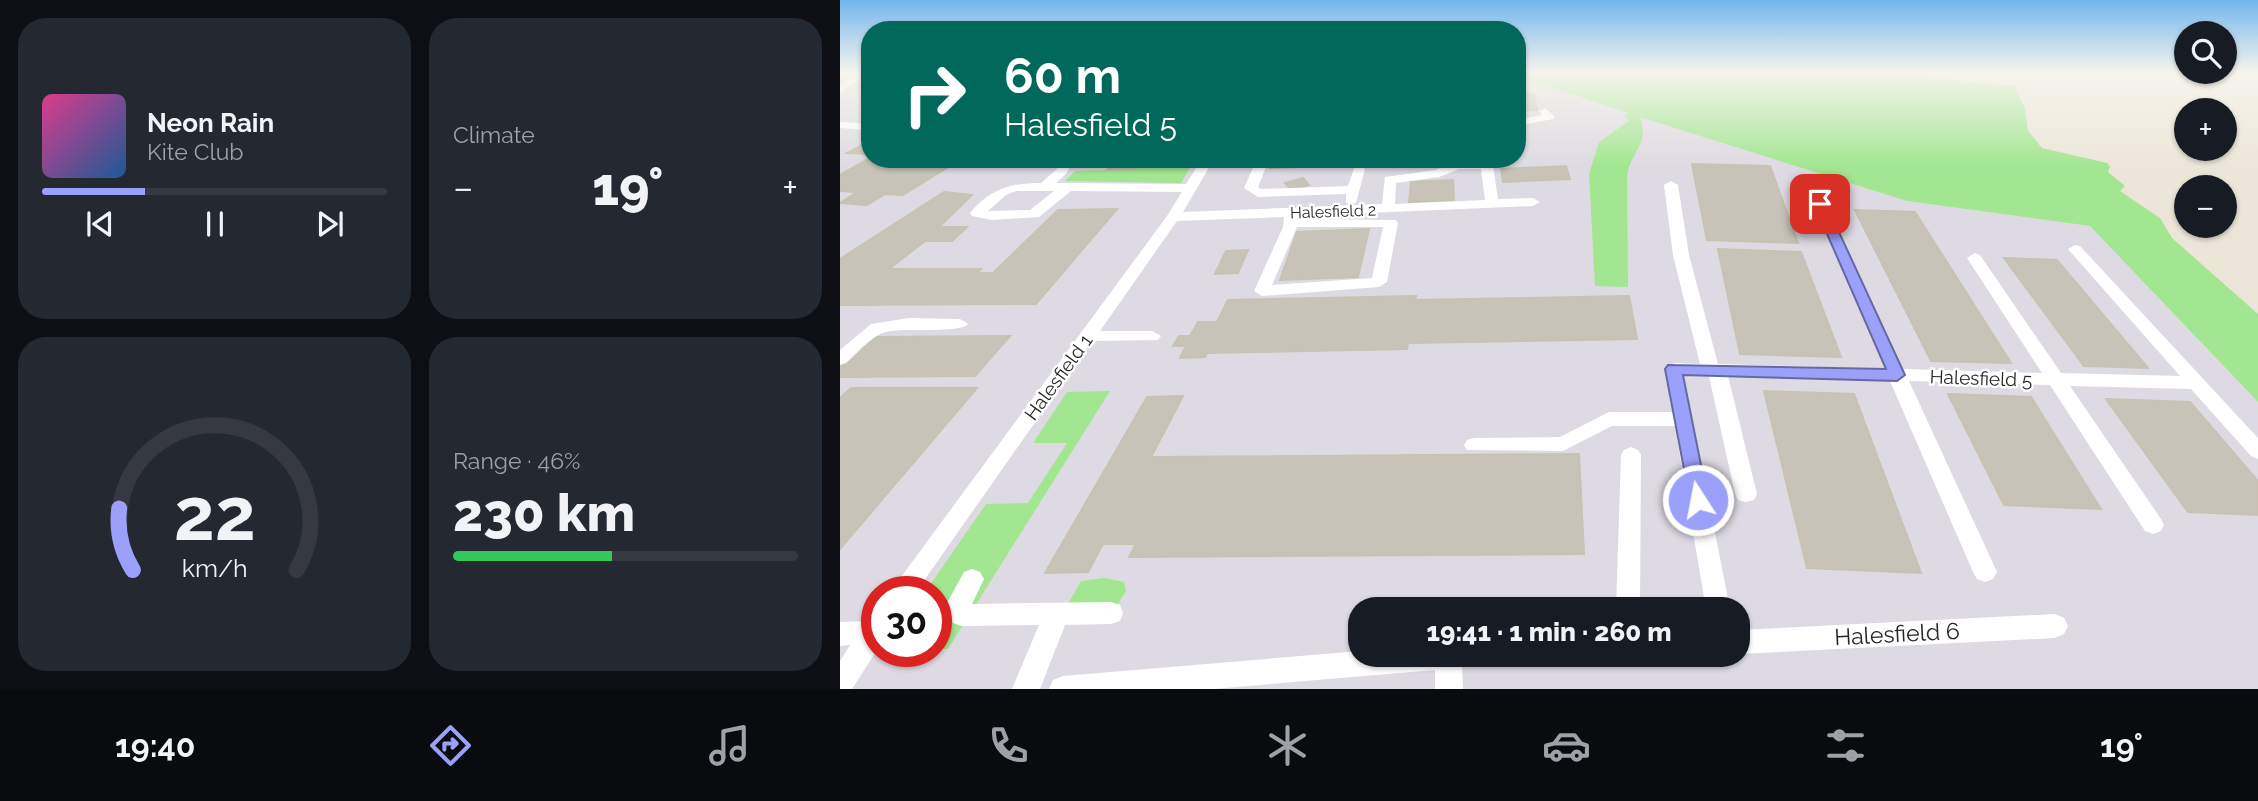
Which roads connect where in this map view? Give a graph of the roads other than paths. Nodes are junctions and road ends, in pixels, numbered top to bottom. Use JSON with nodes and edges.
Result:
{"nodes":[{"id":1,"x":1545,"y":111,"type":"dead end"},
{"id":2,"x":1526,"y":121,"type":"edge"},
{"id":3,"x":840,"y":125,"type":"edge"},
{"id":4,"x":861,"y":126,"type":"edge"},
{"id":5,"x":1063,"y":168,"type":"edge"},
{"id":6,"x":1203,"y":168,"type":"edge"},
{"id":7,"x":1259,"y":168,"type":"edge"},
{"id":8,"x":1450,"y":168,"type":"edge"},
{"id":9,"x":1487,"y":168,"type":"edge"},
{"id":10,"x":1359,"y":169,"type":"dead end"},
{"id":11,"x":1809,"y":179,"type":"dead end"},
{"id":12,"x":1671,"y":185,"type":"dead end"},
{"id":13,"x":1044,"y":187,"type":"junction"},
{"id":14,"x":1068,"y":187,"type":"junction"},
{"id":15,"x":1191,"y":188,"type":"junction"},
{"id":16,"x":1353,"y":190,"type":"junction"},
{"id":17,"x":1533,"y":202,"type":"dead end"},
{"id":18,"x":1492,"y":204,"type":"junction"},
{"id":19,"x":1388,"y":209,"type":"junction"},
{"id":20,"x":1348,"y":210,"type":"junction"},
{"id":21,"x":1173,"y":217,"type":"junction"},
{"id":22,"x":1291,"y":218,"type":"junction"},
{"id":23,"x":2075,"y":249,"type":"dead end"},
{"id":24,"x":1975,"y":258,"type":"dead end"},
{"id":25,"x":961,"y":324,"type":"dead end"},
{"id":26,"x":1087,"y":336,"type":"junction"},
{"id":27,"x":1152,"y":336,"type":"dead end"},
{"id":28,"x":840,"y":359,"type":"edge"},
{"id":29,"x":1713,"y":370,"type":"junction"},
{"id":30,"x":1897,"y":375,"type":"junction"},
{"id":31,"x":2056,"y":380,"type":"junction"},
{"id":32,"x":2197,"y":383,"type":"junction"},
{"id":33,"x":1683,"y":419,"type":"junction"},
{"id":34,"x":1474,"y":445,"type":"dead end"},
{"id":35,"x":2258,"y":451,"type":"edge"},
{"id":36,"x":1630,"y":455,"type":"dead end"},
{"id":37,"x":1746,"y":495,"type":"dead end"},
{"id":38,"x":2153,"y":525,"type":"dead end"},
{"id":39,"x":1985,"y":572,"type":"dead end"},
{"id":40,"x":914,"y":576,"type":"edge"},
{"id":41,"x":972,"y":579,"type":"dead end"},
{"id":42,"x":1628,"y":597,"type":"edge"},
{"id":43,"x":1716,"y":597,"type":"edge"},
{"id":44,"x":1111,"y":612,"type":"dead end"},
{"id":45,"x":1057,"y":613,"type":"junction"},
{"id":46,"x":2056,"y":626,"type":"dead end"},
{"id":47,"x":861,"y":632,"type":"edge"},
{"id":48,"x":840,"y":634,"type":"edge"},
{"id":49,"x":1750,"y":641,"type":"edge"},
{"id":50,"x":861,"y":652,"type":"edge"},
{"id":51,"x":1348,"y":665,"type":"edge"},
{"id":52,"x":1456,"y":667,"type":"edge"},
{"id":53,"x":840,"y":684,"type":"edge"},
{"id":54,"x":1128,"y":686,"type":"edge"},
{"id":55,"x":1026,"y":689,"type":"edge"},
{"id":56,"x":1063,"y":689,"type":"edge"},
{"id":57,"x":1449,"y":689,"type":"edge"}],
"edges":[{"from":1,"to":2,"type":"street"},
{"from":3,"to":4,"type":"street"},
{"from":5,"to":13,"type":"street"},
{"from":6,"to":15,"type":"street","name":"Halesfield 1"},
{"from":7,"to":16,"type":"street"},
{"from":8,"to":19,"type":"street"},
{"from":9,"to":18,"type":"street"},
{"from":10,"to":16,"type":"street"},
{"from":11,"to":30,"type":"street"},
{"from":12,"to":29,"type":"street"},
{"from":13,"to":14,"type":"street"},
{"from":13,"to":14,"type":"street"},
{"from":14,"to":15,"type":"street"},
{"from":15,"to":21,"type":"street","name":"Halesfield 1"},
{"from":16,"to":20,"type":"street"},
{"from":17,"to":18,"type":"street","name":"Halesfield 2"},
{"from":18,"to":19,"type":"street","name":"Halesfield 2"},
{"from":19,"to":20,"type":"street","name":"Halesfield 2"},
{"from":20,"to":22,"type":"street","name":"Halesfield 2"},
{"from":21,"to":22,"type":"street","name":"Halesfield 2"},
{"from":21,"to":26,"type":"street","name":"Halesfield 1"},
{"from":22,"to":22,"type":"street"},
{"from":23,"to":32,"type":"street"},
{"from":24,"to":31,"type":"street"},
{"from":25,"to":28,"type":"street"},
{"from":26,"to":27,"type":"street"},
{"from":26,"to":40,"type":"street","name":"Halesfield 1"},
{"from":29,"to":30,"type":"street","name":"Halesfield 5"},
{"from":29,"to":33,"type":"street","name":"Halesfield 5"},
{"from":29,"to":37,"type":"street"},
{"from":30,"to":31,"type":"street","name":"Halesfield 5"},
{"from":30,"to":39,"type":"street"},
{"from":31,"to":32,"type":"street","name":"Halesfield 5"},
{"from":31,"to":38,"type":"street"},
{"from":32,"to":35,"type":"street"},
{"from":33,"to":34,"type":"street"},
{"from":33,"to":43,"type":"street","name":"Halesfield 5"},
{"from":36,"to":42,"type":"street"},
{"from":41,"to":45,"type":"street"},
{"from":44,"to":45,"type":"street"},
{"from":45,"to":55,"type":"street"},
{"from":46,"to":49,"type":"street","name":"Halesfield 6"},
{"from":47,"to":48,"type":"street"},
{"from":50,"to":53,"type":"street"},
{"from":51,"to":54,"type":"street"},
{"from":52,"to":57,"type":"street"},
{"from":54,"to":56,"type":"street"}]}
